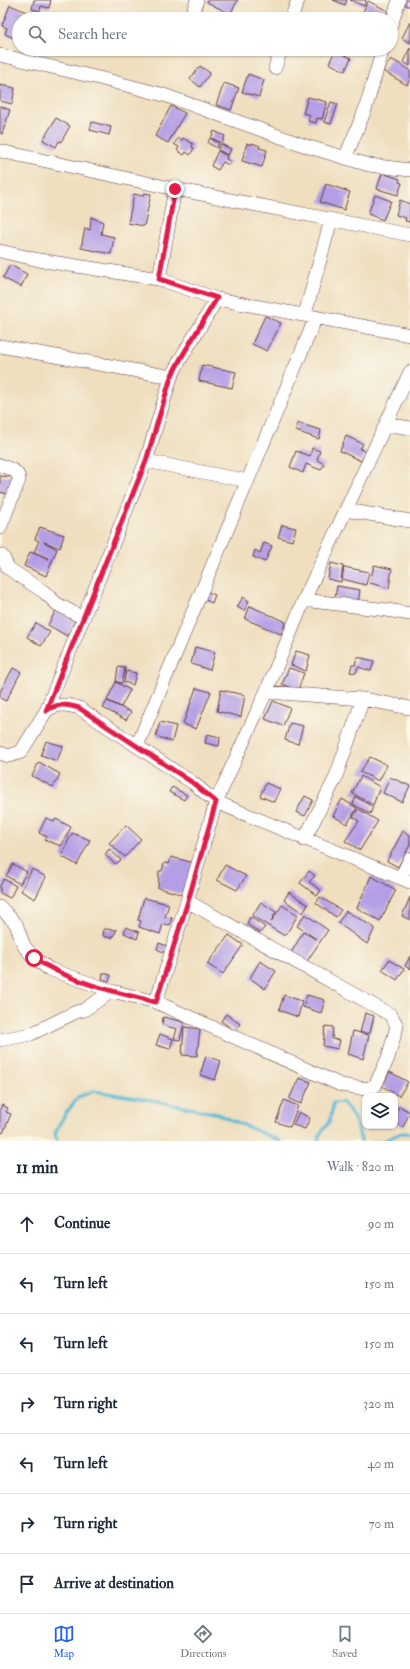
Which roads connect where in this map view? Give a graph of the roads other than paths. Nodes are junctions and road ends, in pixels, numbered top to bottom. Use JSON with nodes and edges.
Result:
{"nodes":[{"id":1,"x":298,"y":0,"type":"edge"},
{"id":2,"x":399,"y":0,"type":"edge"},
{"id":3,"x":294,"y":12,"type":"edge"},
{"id":4,"x":395,"y":12,"type":"edge"},
{"id":5,"x":0,"y":55,"type":"edge"},
{"id":6,"x":278,"y":56,"type":"edge"},
{"id":7,"x":381,"y":56,"type":"edge"},
{"id":8,"x":274,"y":68,"type":"dead end"},
{"id":9,"x":0,"y":151,"type":"edge"},
{"id":10,"x":345,"y":158,"type":"junction"},
{"id":11,"x":410,"y":170,"type":"edge"},
{"id":12,"x":175,"y":189,"type":"junction"},
{"id":13,"x":331,"y":220,"type":"junction"},
{"id":14,"x":410,"y":235,"type":"edge"},
{"id":15,"x":0,"y":251,"type":"edge"},
{"id":16,"x":159,"y":279,"type":"junction"},
{"id":17,"x":217,"y":298,"type":"junction"},
{"id":18,"x":311,"y":316,"type":"junction"},
{"id":19,"x":410,"y":335,"type":"edge"},
{"id":20,"x":0,"y":346,"type":"edge"},
{"id":21,"x":410,"y":372,"type":"edge"},
{"id":22,"x":171,"y":377,"type":"junction"},
{"id":23,"x":386,"y":424,"type":"junction"},
{"id":24,"x":410,"y":428,"type":"edge"},
{"id":25,"x":146,"y":461,"type":"junction"},
{"id":26,"x":0,"y":465,"type":"edge"},
{"id":27,"x":248,"y":481,"type":"junction"},
{"id":28,"x":346,"y":510,"type":"junction"},
{"id":29,"x":410,"y":521,"type":"edge"},
{"id":30,"x":0,"y":528,"type":"edge"},
{"id":31,"x":0,"y":555,"type":"edge"},
{"id":32,"x":304,"y":600,"type":"junction"},
{"id":33,"x":410,"y":614,"type":"edge"},
{"id":34,"x":83,"y":618,"type":"junction"},
{"id":35,"x":266,"y":692,"type":"junction"},
{"id":36,"x":363,"y":699,"type":"junction"},
{"id":37,"x":410,"y":708,"type":"edge"},
{"id":38,"x":46,"y":711,"type":"junction"},
{"id":39,"x":137,"y":746,"type":"junction"},
{"id":40,"x":0,"y":753,"type":"edge"},
{"id":41,"x":216,"y":802,"type":"junction"},
{"id":42,"x":304,"y":840,"type":"junction"},
{"id":43,"x":410,"y":859,"type":"edge"},
{"id":44,"x":405,"y":880,"type":"edge"},
{"id":45,"x":188,"y":901,"type":"junction"},
{"id":46,"x":0,"y":907,"type":"edge"},
{"id":47,"x":112,"y":991,"type":"junction"},
{"id":48,"x":156,"y":1002,"type":"junction"},
{"id":49,"x":0,"y":1040,"type":"edge"}],
"edges":[{"from":1,"to":3,"type":"street"},
{"from":2,"to":4,"type":"street"},
{"from":5,"to":10,"type":"street"},
{"from":6,"to":8,"type":"street"},
{"from":7,"to":10,"type":"street"},
{"from":9,"to":12,"type":"street"},
{"from":10,"to":11,"type":"street"},
{"from":12,"to":13,"type":"street"},
{"from":12,"to":16,"type":"street"},
{"from":13,"to":14,"type":"street"},
{"from":13,"to":18,"type":"street"},
{"from":15,"to":16,"type":"street"},
{"from":16,"to":17,"type":"street"},
{"from":17,"to":18,"type":"street"},
{"from":17,"to":22,"type":"street"},
{"from":18,"to":19,"type":"street"},
{"from":18,"to":27,"type":"street"},
{"from":20,"to":22,"type":"street"},
{"from":21,"to":23,"type":"street"},
{"from":22,"to":25,"type":"street"},
{"from":23,"to":24,"type":"street"},
{"from":23,"to":28,"type":"street"},
{"from":25,"to":27,"type":"street"},
{"from":25,"to":34,"type":"street"},
{"from":26,"to":30,"type":"street"},
{"from":27,"to":39,"type":"street"},
{"from":28,"to":29,"type":"street"},
{"from":28,"to":32,"type":"street"},
{"from":31,"to":34,"type":"street"},
{"from":32,"to":33,"type":"street"},
{"from":32,"to":35,"type":"street"},
{"from":34,"to":38,"type":"street"},
{"from":35,"to":36,"type":"street"},
{"from":35,"to":41,"type":"street"},
{"from":36,"to":37,"type":"street"},
{"from":36,"to":42,"type":"street"},
{"from":38,"to":39,"type":"street"},
{"from":38,"to":40,"type":"street"},
{"from":39,"to":41,"type":"street"},
{"from":41,"to":42,"type":"street"},
{"from":41,"to":45,"type":"street"},
{"from":42,"to":44,"type":"street"},
{"from":43,"to":44,"type":"street"},
{"from":45,"to":48,"type":"street"},
{"from":45,"to":48,"type":"street"},
{"from":46,"to":47,"type":"street"},
{"from":47,"to":48,"type":"street"},
{"from":47,"to":49,"type":"street"}]}
